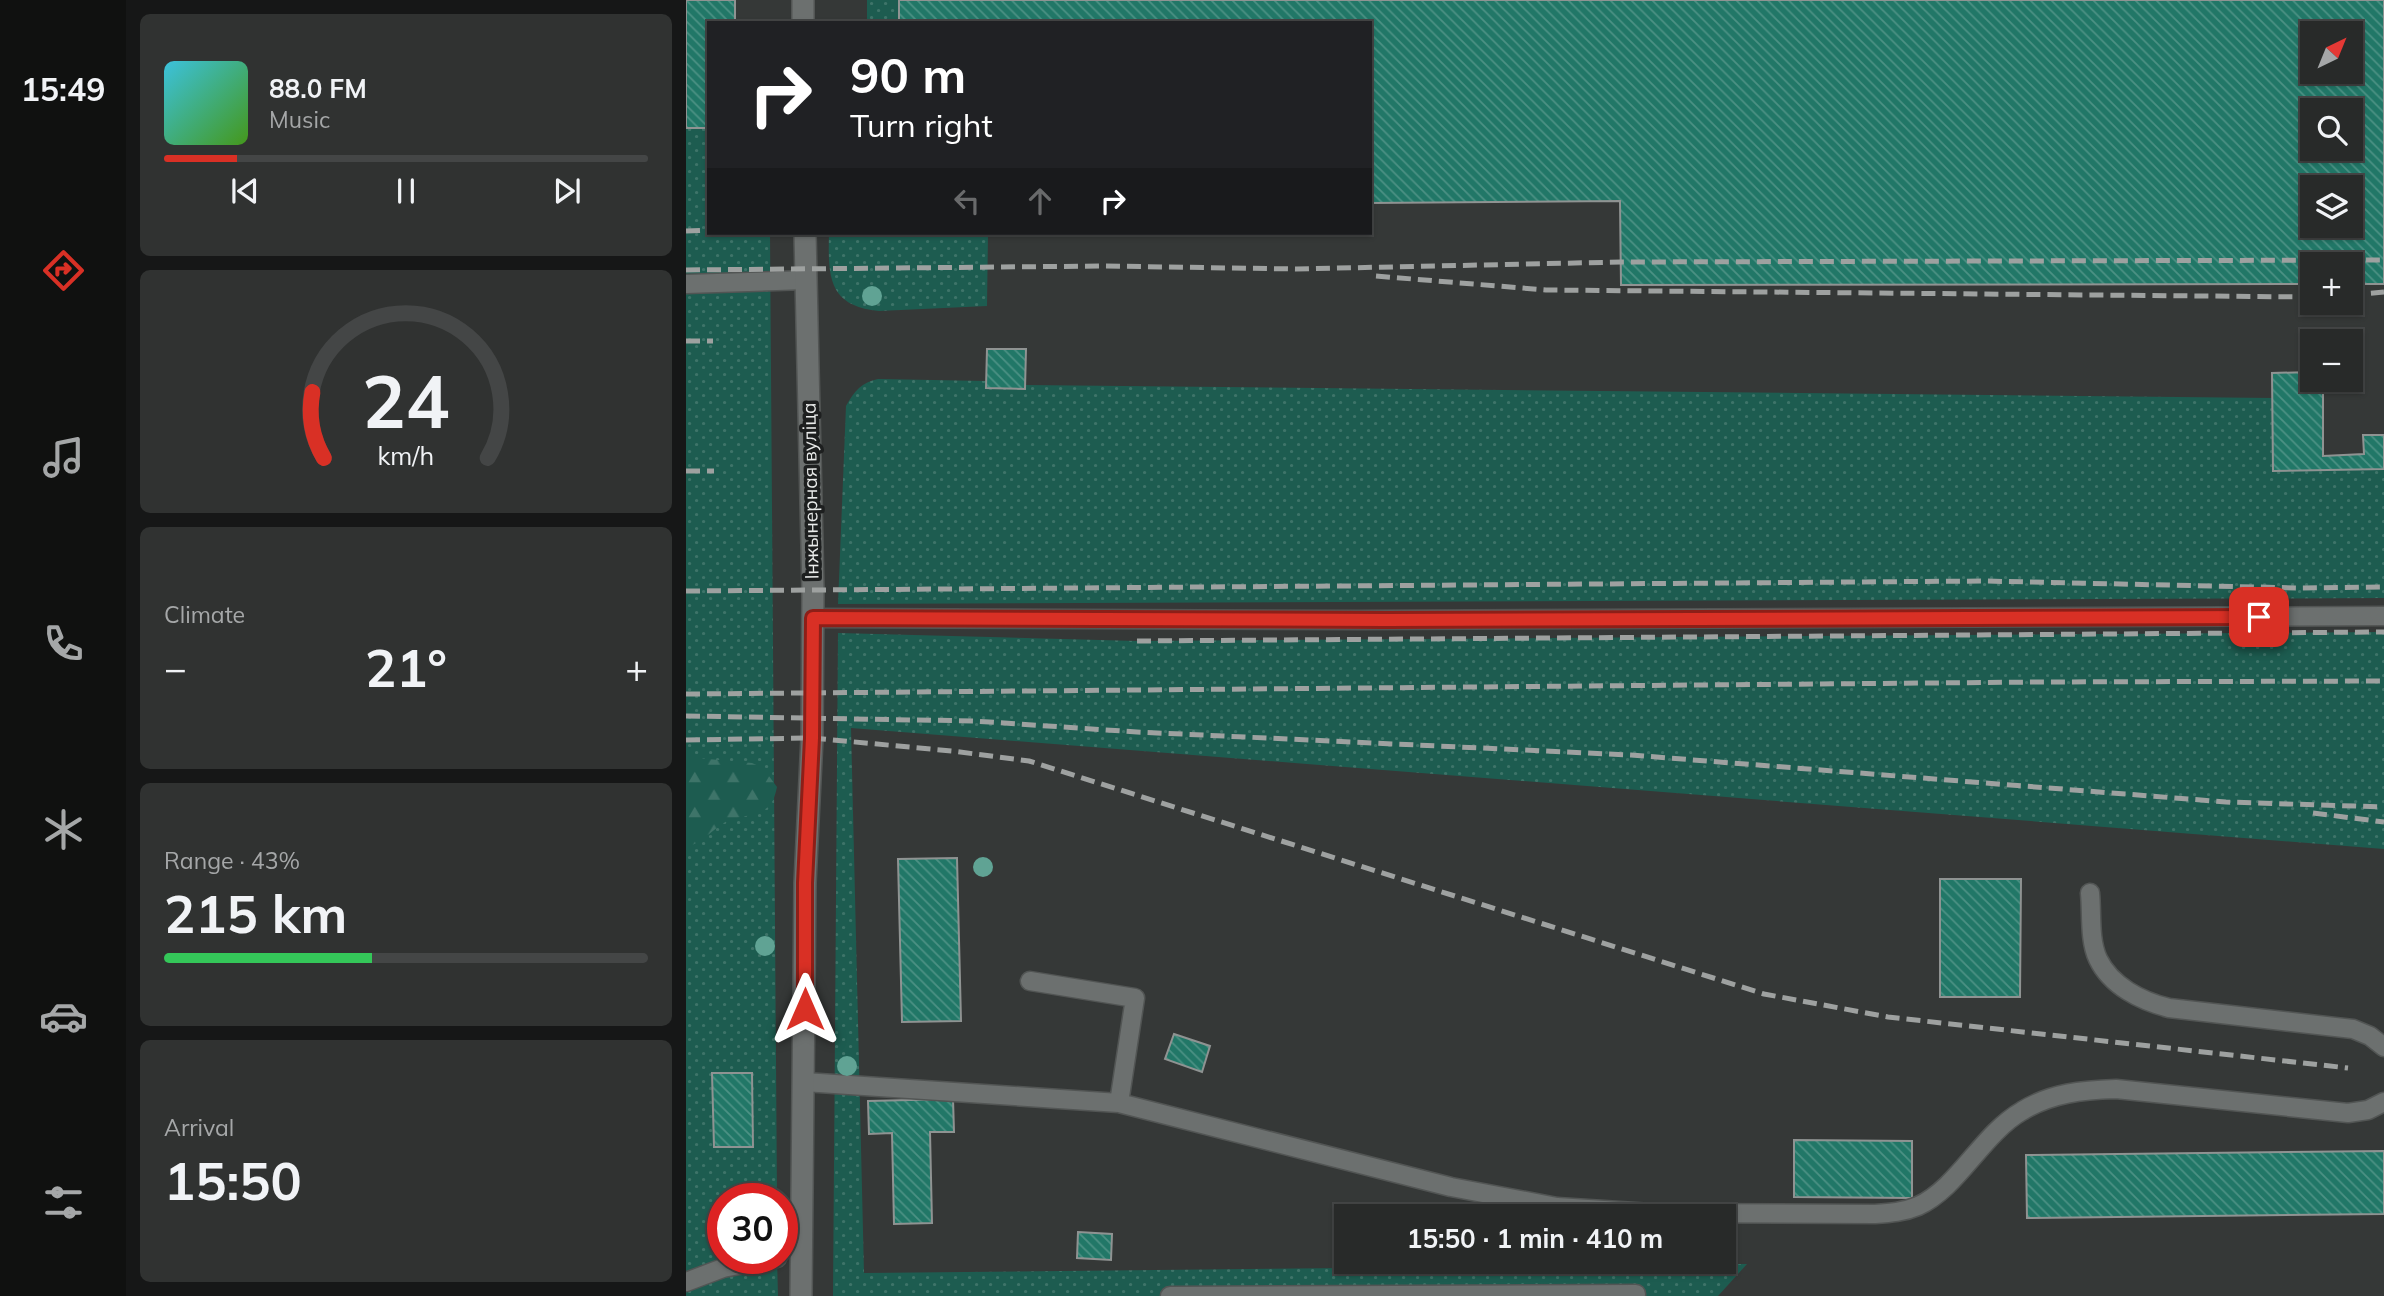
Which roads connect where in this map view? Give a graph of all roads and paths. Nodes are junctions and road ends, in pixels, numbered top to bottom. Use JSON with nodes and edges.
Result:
{"nodes":[{"id":1,"x":803,"y":0,"type":"edge"},
{"id":2,"x":803,"y":21,"type":"edge"},
{"id":3,"x":805,"y":235,"type":"edge"},
{"id":4,"x":806,"y":279,"type":"junction"},
{"id":5,"x":686,"y":284,"type":"edge"},
{"id":6,"x":2384,"y":616,"type":"edge"},
{"id":7,"x":813,"y":618,"type":"junction"},
{"id":8,"x":2090,"y":893,"type":"dead end"},
{"id":9,"x":1030,"y":981,"type":"dead end"},
{"id":10,"x":2384,"y":1046,"type":"edge"},
{"id":11,"x":804,"y":1082,"type":"junction"},
{"id":12,"x":1119,"y":1102,"type":"junction"},
{"id":13,"x":2384,"y":1102,"type":"edge"},
{"id":14,"x":794,"y":1183,"type":"edge"},
{"id":15,"x":707,"y":1274,"type":"edge"},
{"id":16,"x":793,"y":1274,"type":"edge"},
{"id":17,"x":686,"y":1282,"type":"edge"},
{"id":18,"x":1636,"y":1294,"type":"dead end"},
{"id":19,"x":801,"y":1296,"type":"edge"},
{"id":20,"x":1170,"y":1296,"type":"edge"}],
"edges":[{"from":1,"to":2,"type":"street"},
{"from":3,"to":4,"type":"street","name":"Інжынерная вуліца"},
{"from":4,"to":5,"type":"lane"},
{"from":4,"to":7,"type":"street","name":"Інжынерная вуліца"},
{"from":6,"to":7,"type":"lane"},
{"from":7,"to":11,"type":"street","name":"Інжынерная вуліца"},
{"from":8,"to":10,"type":"lane"},
{"from":9,"to":12,"type":"lane"},
{"from":11,"to":12,"type":"lane"},
{"from":11,"to":14,"type":"street","name":"Інжынерная вуліца"},
{"from":12,"to":13,"type":"lane"},
{"from":15,"to":17,"type":"lane"},
{"from":16,"to":19,"type":"street","name":"Інжынерная вуліца"},
{"from":18,"to":20,"type":"lane"}]}
